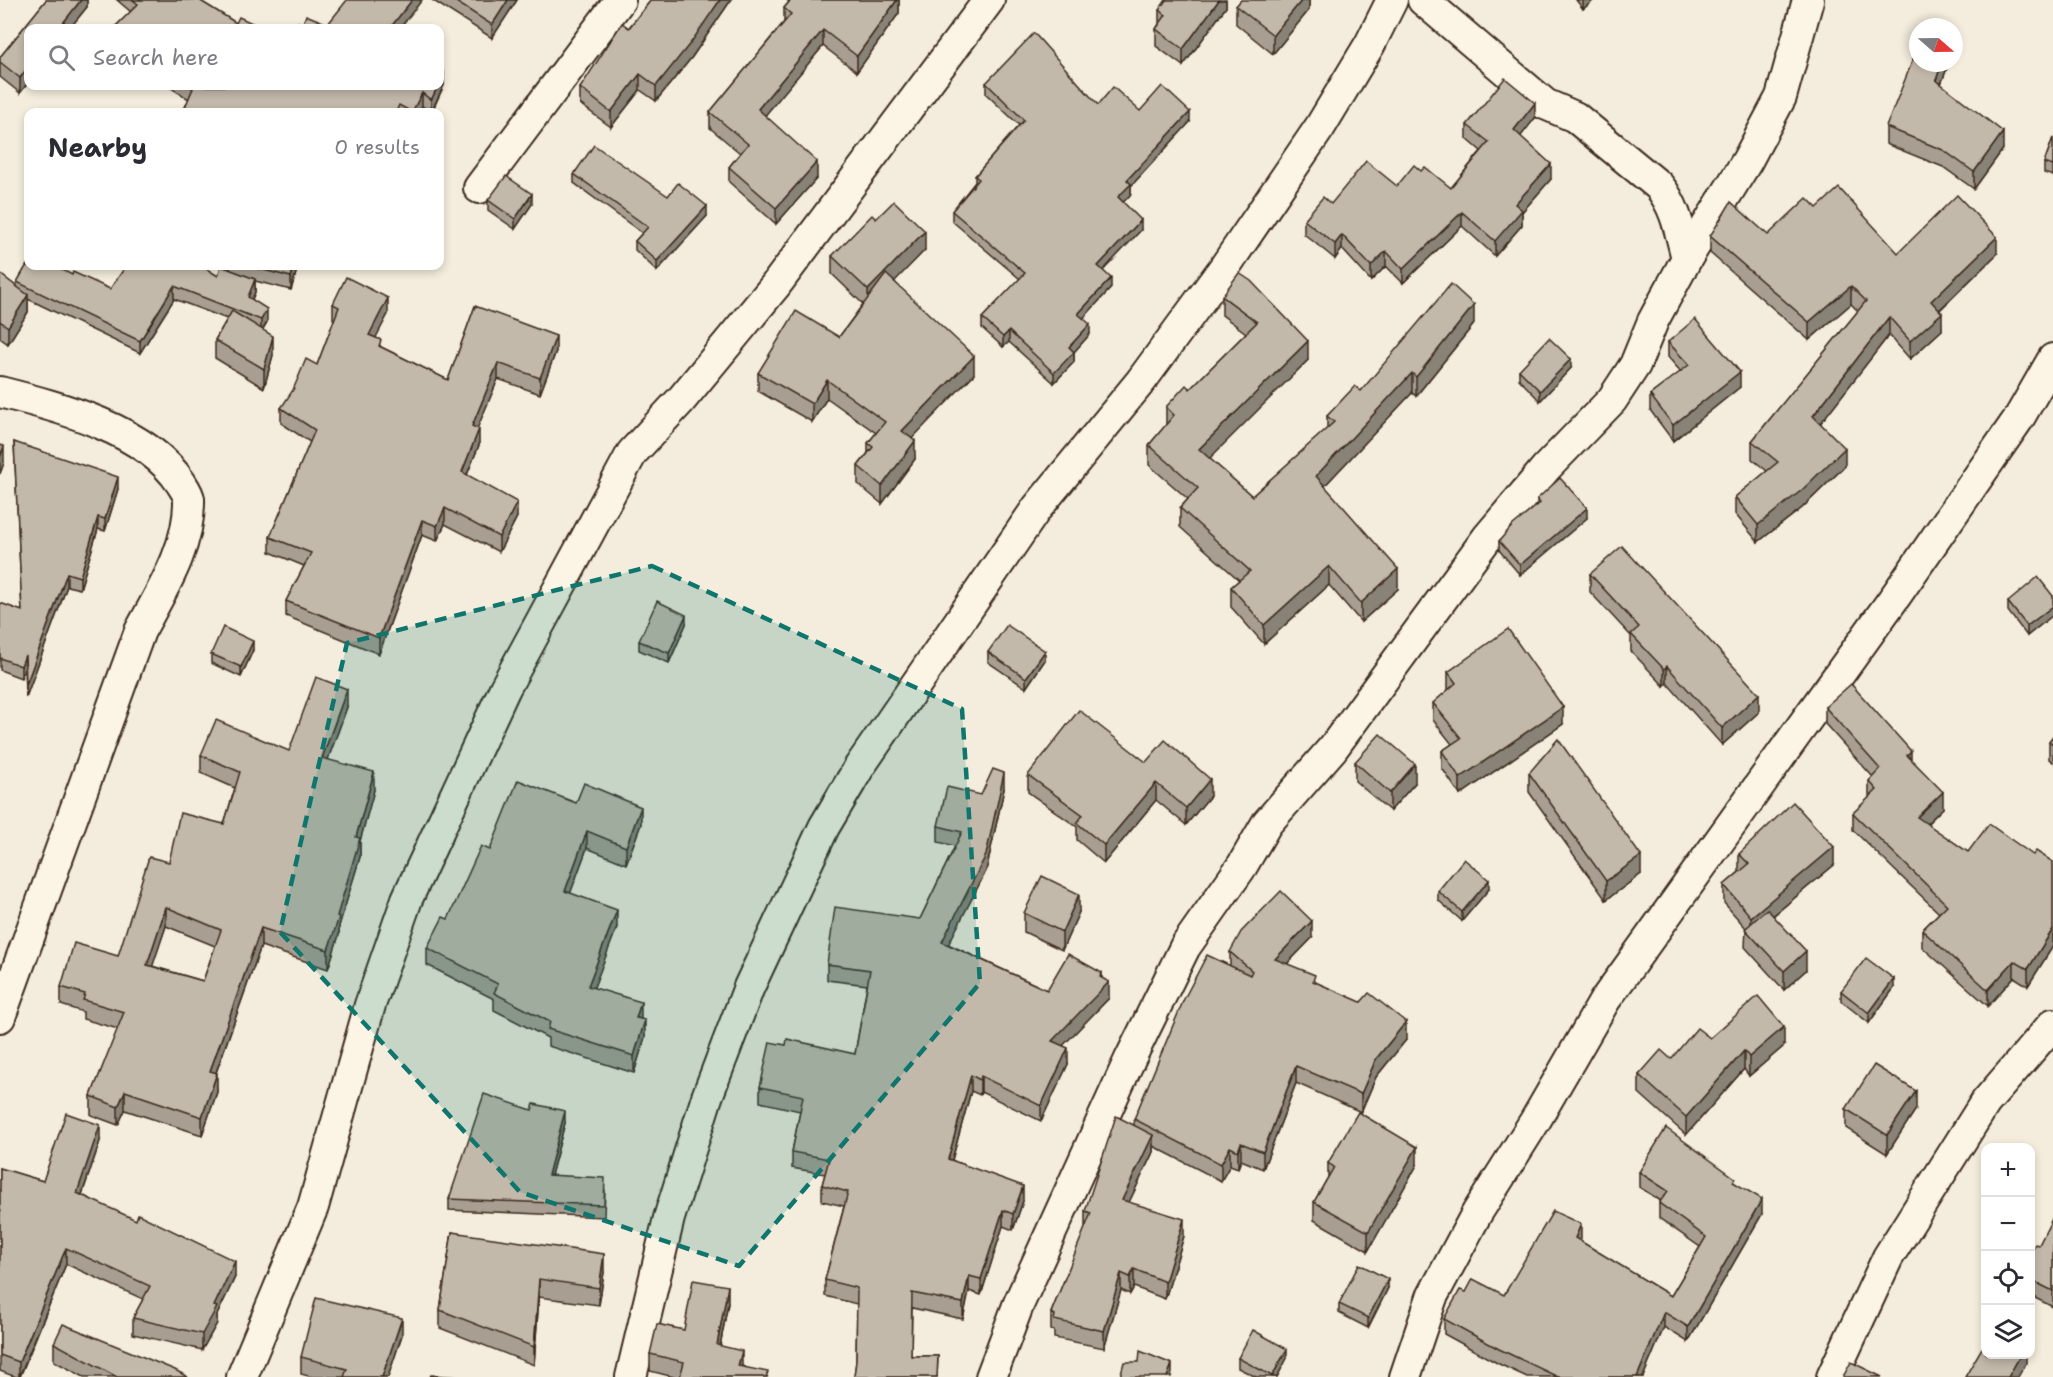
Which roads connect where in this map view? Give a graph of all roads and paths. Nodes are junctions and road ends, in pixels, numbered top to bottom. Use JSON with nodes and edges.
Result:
{"nodes":[{"id":1,"x":620,"y":0,"type":"edge"},
{"id":2,"x":989,"y":0,"type":"edge"},
{"id":3,"x":1392,"y":0,"type":"edge"},
{"id":4,"x":1423,"y":0,"type":"edge"},
{"id":5,"x":1808,"y":0,"type":"edge"},
{"id":6,"x":479,"y":188,"type":"dead end"},
{"id":7,"x":1687,"y":258,"type":"junction"},
{"id":8,"x":2053,"y":359,"type":"edge"},
{"id":9,"x":0,"y":392,"type":"edge"},
{"id":10,"x":0,"y":1017,"type":"edge"},
{"id":11,"x":2053,"y":1024,"type":"edge"},
{"id":12,"x":242,"y":1377,"type":"edge"},
{"id":13,"x":631,"y":1377,"type":"edge"},
{"id":14,"x":991,"y":1377,"type":"edge"},
{"id":15,"x":1406,"y":1377,"type":"edge"},
{"id":16,"x":1832,"y":1377,"type":"edge"}],
"edges":[{"from":1,"to":6,"type":"street"},
{"from":2,"to":12,"type":"street"},
{"from":3,"to":13,"type":"street"},
{"from":4,"to":7,"type":"street"},
{"from":5,"to":7,"type":"street"},
{"from":7,"to":14,"type":"street"},
{"from":8,"to":15,"type":"street"},
{"from":9,"to":10,"type":"street"},
{"from":11,"to":16,"type":"street"}]}
